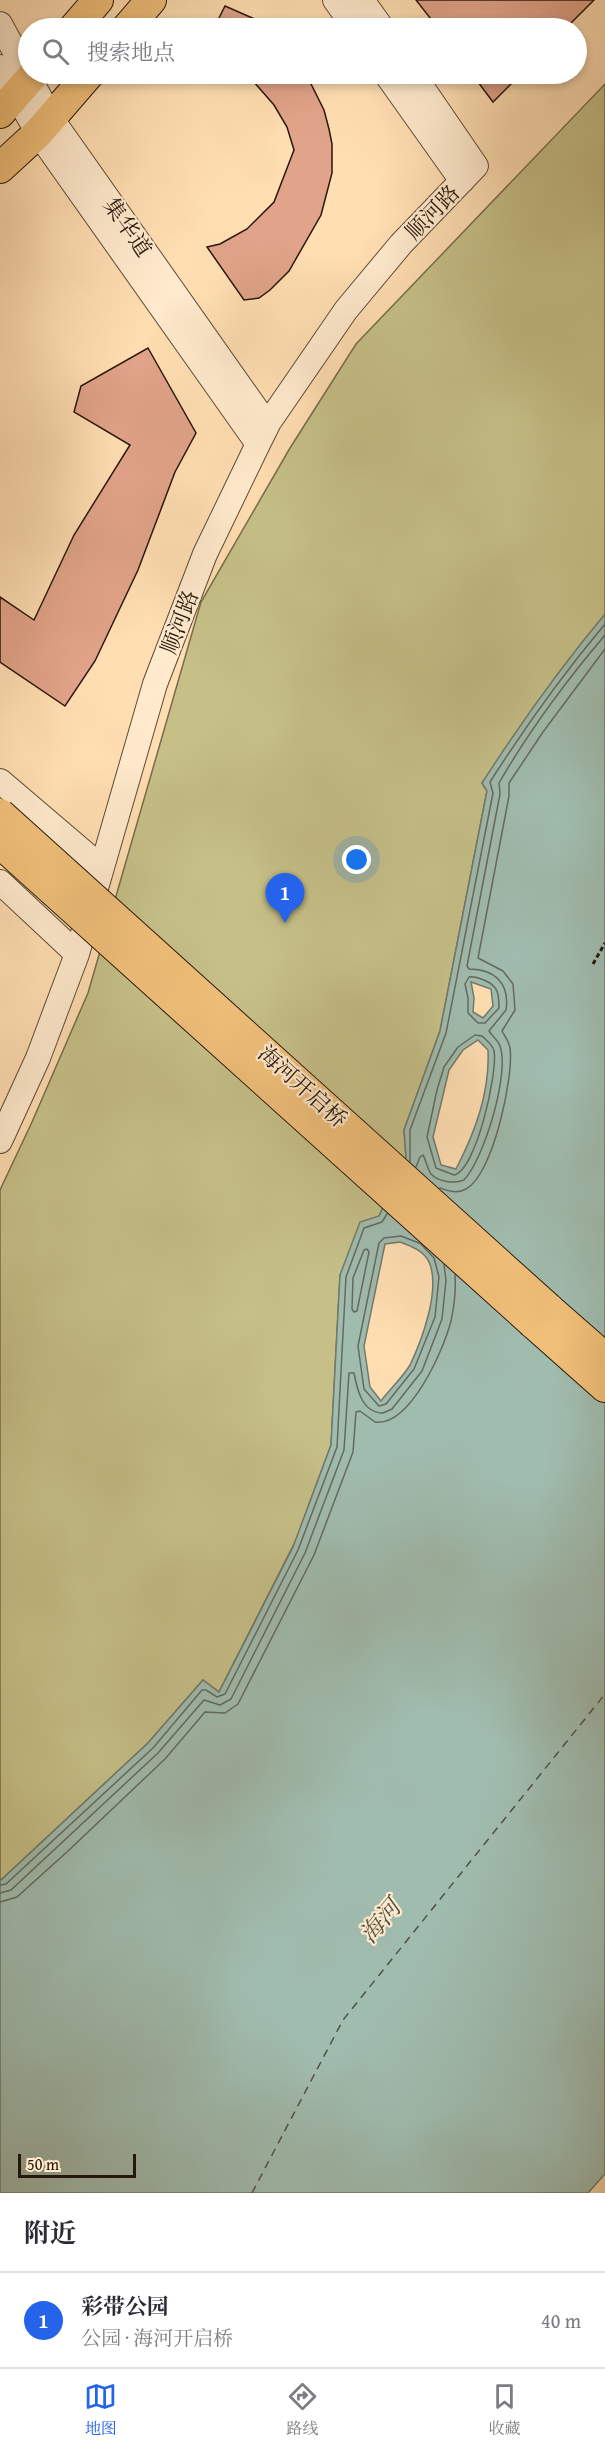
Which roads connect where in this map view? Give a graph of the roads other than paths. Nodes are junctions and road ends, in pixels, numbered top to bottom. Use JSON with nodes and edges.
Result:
{"nodes":[{"id":1,"x":99,"y":0,"type":"edge"},
{"id":2,"x":151,"y":0,"type":"edge"},
{"id":3,"x":335,"y":0,"type":"edge"},
{"id":4,"x":362,"y":0,"type":"edge"},
{"id":5,"x":83,"y":18,"type":"edge"},
{"id":6,"x":136,"y":18,"type":"edge"},
{"id":7,"x":348,"y":18,"type":"edge"},
{"id":8,"x":375,"y":18,"type":"edge"},
{"id":9,"x":0,"y":24,"type":"edge"},
{"id":10,"x":0,"y":67,"type":"edge"},
{"id":11,"x":80,"y":84,"type":"edge"},
{"id":12,"x":394,"y":84,"type":"edge"},
{"id":13,"x":419,"y":84,"type":"edge"},
{"id":14,"x":20,"y":91,"type":"edge"},
{"id":15,"x":45,"y":125,"type":"junction"},
{"id":16,"x":0,"y":168,"type":"edge"},
{"id":17,"x":465,"y":168,"type":"junction"},
{"id":18,"x":258,"y":427,"type":"junction"},
{"id":19,"x":0,"y":781,"type":"edge"},
{"id":20,"x":0,"y":814,"type":"edge"},
{"id":21,"x":0,"y":843,"type":"edge"},
{"id":22,"x":95,"y":863,"type":"junction"},
{"id":23,"x":0,"y":882,"type":"edge"},
{"id":24,"x":72,"y":948,"type":"junction"},
{"id":25,"x":0,"y":1141,"type":"edge"},
{"id":26,"x":605,"y":1358,"type":"edge"},
{"id":27,"x":605,"y":1387,"type":"edge"}],
"edges":[{"from":1,"to":5,"type":"main road"},
{"from":2,"to":6,"type":"main road"},
{"from":3,"to":7,"type":"street"},
{"from":4,"to":8,"type":"street"},
{"from":9,"to":14,"type":"street","name":"集华道"},
{"from":10,"to":14,"type":"street","name":"集华道"},
{"from":11,"to":15,"type":"main road"},
{"from":12,"to":17,"type":"street"},
{"from":13,"to":17,"type":"street"},
{"from":14,"to":15,"type":"street","name":"集华道"},
{"from":15,"to":16,"type":"main road"},
{"from":15,"to":18,"type":"street","name":"集华道"},
{"from":17,"to":18,"type":"street","name":"顺河路"},
{"from":18,"to":22,"type":"street","name":"顺河路"},
{"from":19,"to":22,"type":"street"},
{"from":20,"to":26,"type":"main road","name":"海河开启桥","bridge":true},
{"from":21,"to":27,"type":"main road","name":"海河开启桥","bridge":true},
{"from":22,"to":24,"type":"street","name":"顺河路"},
{"from":23,"to":24,"type":"street"},
{"from":24,"to":25,"type":"street","name":"顺河路"}]}
